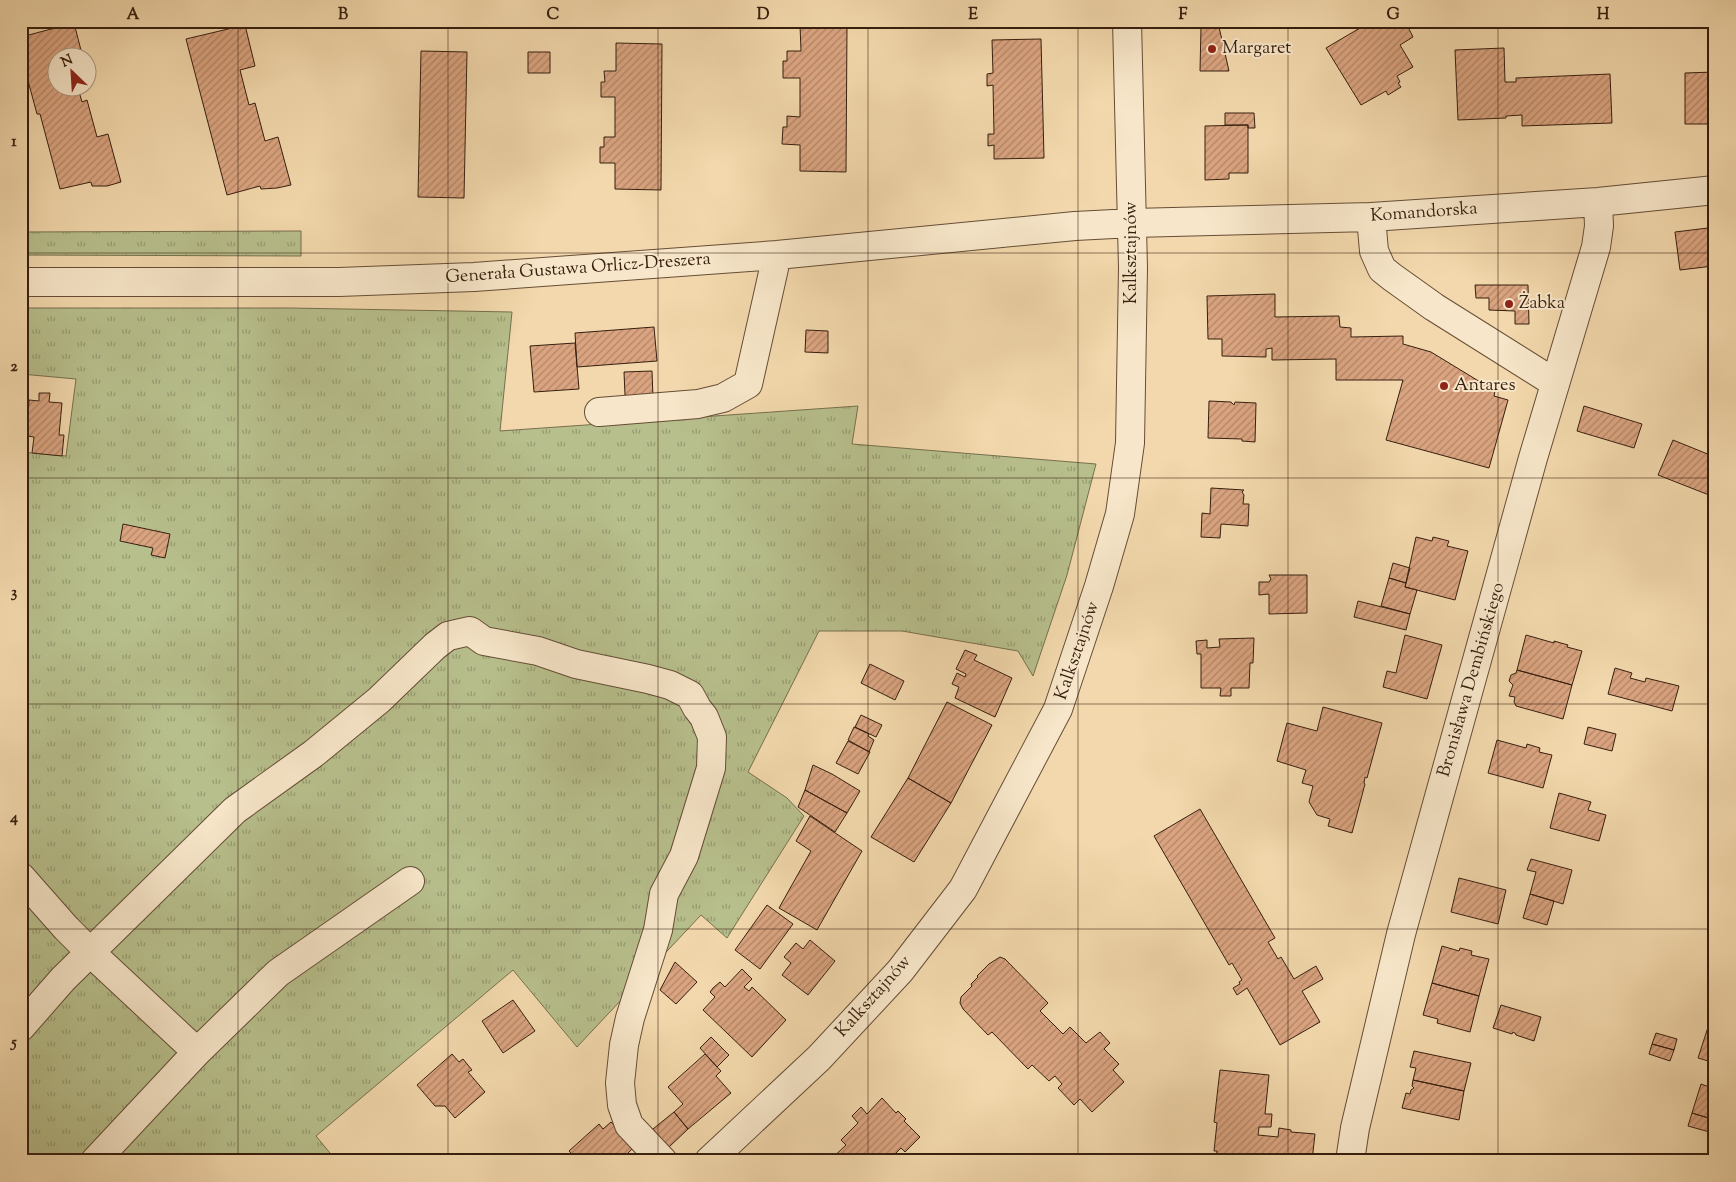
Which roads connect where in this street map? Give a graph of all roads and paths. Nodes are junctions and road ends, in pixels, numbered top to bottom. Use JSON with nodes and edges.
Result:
{"nodes":[{"id":1,"x":1127,"y":21,"type":"edge"},
{"id":2,"x":1715,"y":190,"type":"edge"},
{"id":3,"x":1598,"y":202,"type":"junction"},
{"id":4,"x":1371,"y":217,"type":"junction"},
{"id":5,"x":1132,"y":223,"type":"junction"},
{"id":6,"x":777,"y":255,"type":"junction"},
{"id":7,"x":21,"y":282,"type":"edge"},
{"id":8,"x":1555,"y":383,"type":"junction"},
{"id":9,"x":599,"y":412,"type":"dead end"},
{"id":10,"x":21,"y":877,"type":"edge"},
{"id":11,"x":410,"y":881,"type":"dead end"},
{"id":12,"x":91,"y":953,"type":"junction"},
{"id":13,"x":21,"y":1027,"type":"edge"},
{"id":14,"x":197,"y":1052,"type":"junction"},
{"id":15,"x":95,"y":1161,"type":"edge"},
{"id":16,"x":663,"y":1161,"type":"edge"},
{"id":17,"x":709,"y":1161,"type":"edge"},
{"id":18,"x":1350,"y":1161,"type":"edge"}],
"edges":[{"from":1,"to":5,"type":"street","name":"Kalksztajnów"},
{"from":2,"to":3,"type":"street","name":"Komandorska"},
{"from":3,"to":4,"type":"street","name":"Komandorska"},
{"from":3,"to":8,"type":"street","name":"Bronisława Dembińskiego"},
{"from":4,"to":5,"type":"street","name":"Komandorska"},
{"from":4,"to":8,"type":"street"},
{"from":5,"to":6,"type":"street","name":"Generała Gustawa Orlicz-Dreszera"},
{"from":5,"to":17,"type":"street","name":"Kalksztajnów"},
{"from":6,"to":7,"type":"street","name":"Generała Gustawa Orlicz-Dreszera"},
{"from":6,"to":9,"type":"street"},
{"from":8,"to":18,"type":"street","name":"Bronisława Dembińskiego"},
{"from":10,"to":12,"type":"street"},
{"from":11,"to":14,"type":"street"},
{"from":12,"to":13,"type":"street"},
{"from":12,"to":14,"type":"street"},
{"from":12,"to":16,"type":"street"},
{"from":14,"to":15,"type":"street"}]}
